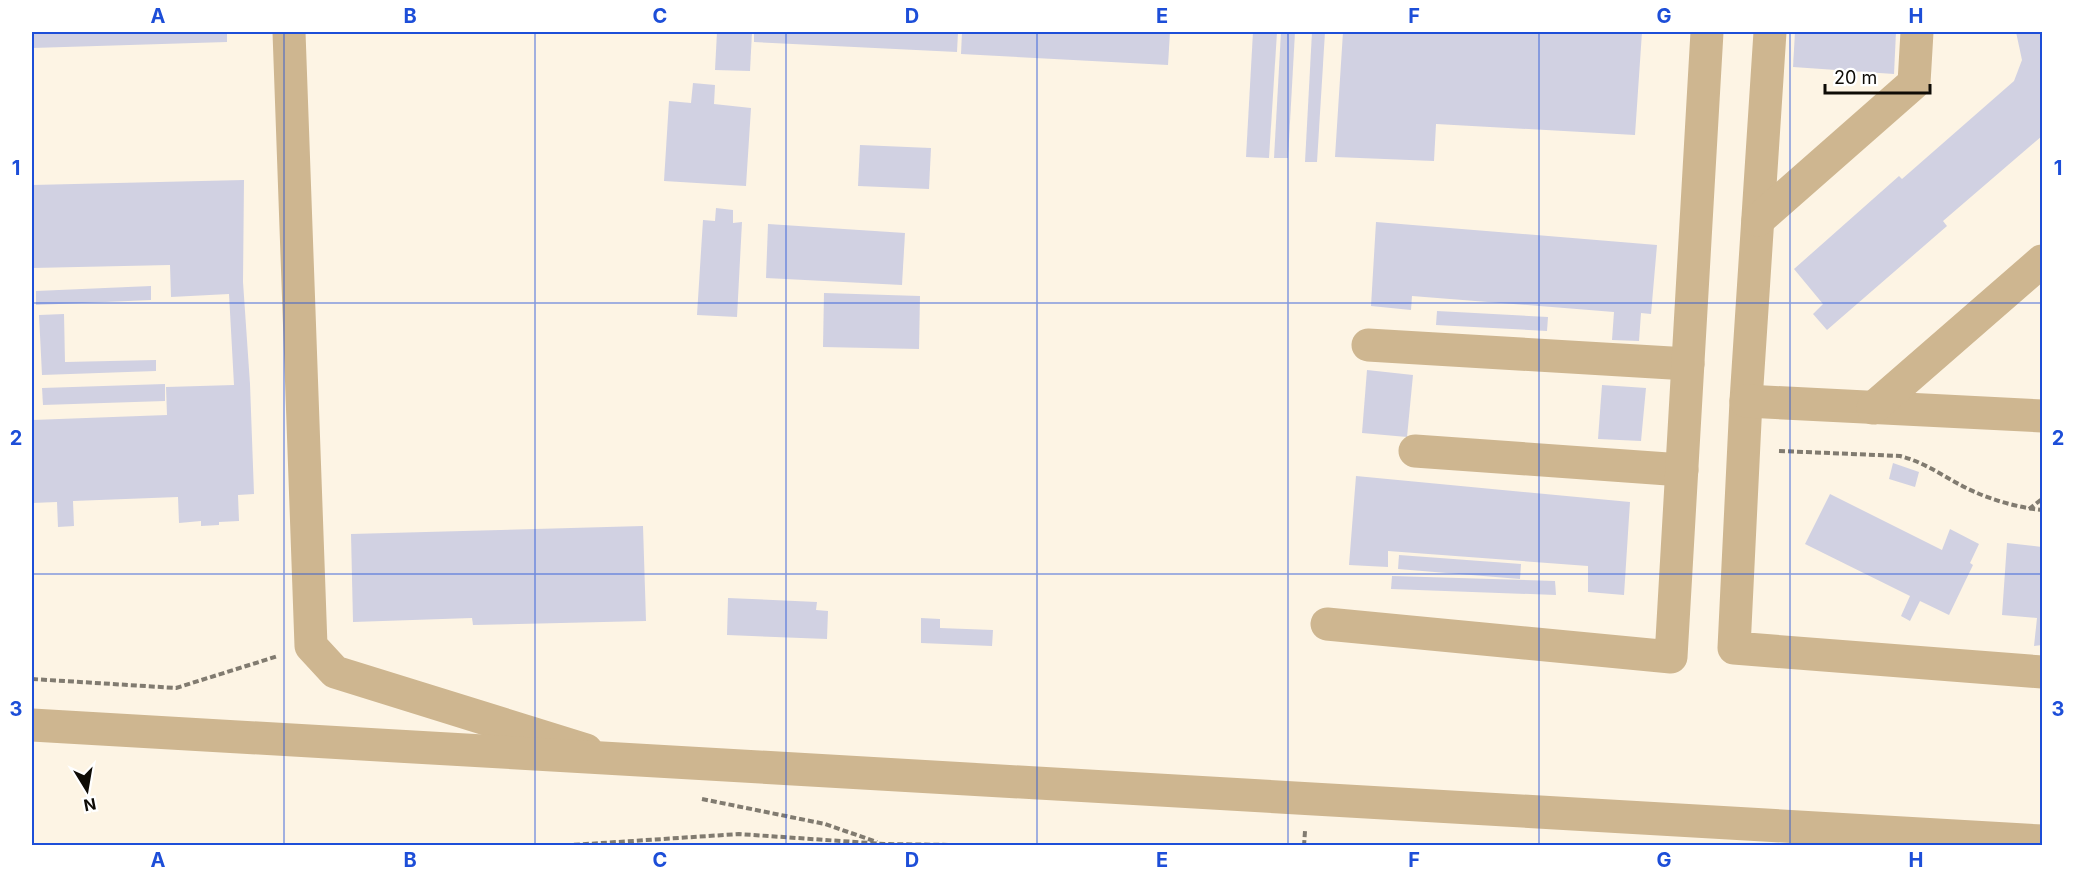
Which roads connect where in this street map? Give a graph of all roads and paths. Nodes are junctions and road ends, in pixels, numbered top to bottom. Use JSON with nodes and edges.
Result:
{"nodes":[{"id":1,"x":289,"y":32,"type":"edge"},
{"id":2,"x":1707,"y":32,"type":"edge"},
{"id":3,"x":1770,"y":32,"type":"edge"},
{"id":4,"x":1917,"y":32,"type":"edge"},
{"id":5,"x":1758,"y":220,"type":"junction"},
{"id":6,"x":2043,"y":261,"type":"edge"},
{"id":7,"x":1368,"y":345,"type":"dead end"},
{"id":8,"x":1688,"y":364,"type":"junction"},
{"id":9,"x":1746,"y":401,"type":"junction"},
{"id":10,"x":1873,"y":408,"type":"junction"},
{"id":11,"x":2043,"y":416,"type":"edge"},
{"id":12,"x":1744,"y":449,"type":"junction"},
{"id":13,"x":1415,"y":451,"type":"dead end"},
{"id":14,"x":1682,"y":470,"type":"junction"},
{"id":15,"x":2043,"y":499,"type":"edge"},
{"id":16,"x":2029,"y":509,"type":"junction"},
{"id":17,"x":2043,"y":510,"type":"edge"},
{"id":18,"x":1327,"y":624,"type":"dead end"},
{"id":19,"x":311,"y":646,"type":"junction"},
{"id":20,"x":2043,"y":672,"type":"edge"},
{"id":21,"x":32,"y":679,"type":"edge"},
{"id":22,"x":32,"y":725,"type":"edge"},
{"id":23,"x":603,"y":755,"type":"junction"},
{"id":24,"x":691,"y":797,"type":"dead end"},
{"id":25,"x":2043,"y":841,"type":"edge"},
{"id":26,"x":885,"y":845,"type":"edge"},
{"id":27,"x":556,"y":846,"type":"edge"},
{"id":28,"x":1019,"y":846,"type":"edge"}],
"edges":[{"from":1,"to":19,"type":"street"},
{"from":2,"to":8,"type":"street"},
{"from":3,"to":5,"type":"street"},
{"from":4,"to":5,"type":"street"},
{"from":5,"to":9,"type":"street"},
{"from":6,"to":10,"type":"street"},
{"from":7,"to":8,"type":"street"},
{"from":8,"to":14,"type":"street"},
{"from":9,"to":10,"type":"street"},
{"from":9,"to":12,"type":"street"},
{"from":10,"to":11,"type":"street"},
{"from":12,"to":16,"type":"path"},
{"from":12,"to":20,"type":"street"},
{"from":13,"to":14,"type":"street"},
{"from":14,"to":18,"type":"street"},
{"from":15,"to":16,"type":"path"},
{"from":16,"to":17,"type":"path"},
{"from":19,"to":21,"type":"path"},
{"from":19,"to":23,"type":"street"},
{"from":22,"to":23,"type":"street"},
{"from":23,"to":25,"type":"street"},
{"from":24,"to":26,"type":"path"},
{"from":26,"to":27,"type":"path"},
{"from":26,"to":28,"type":"path"}]}
